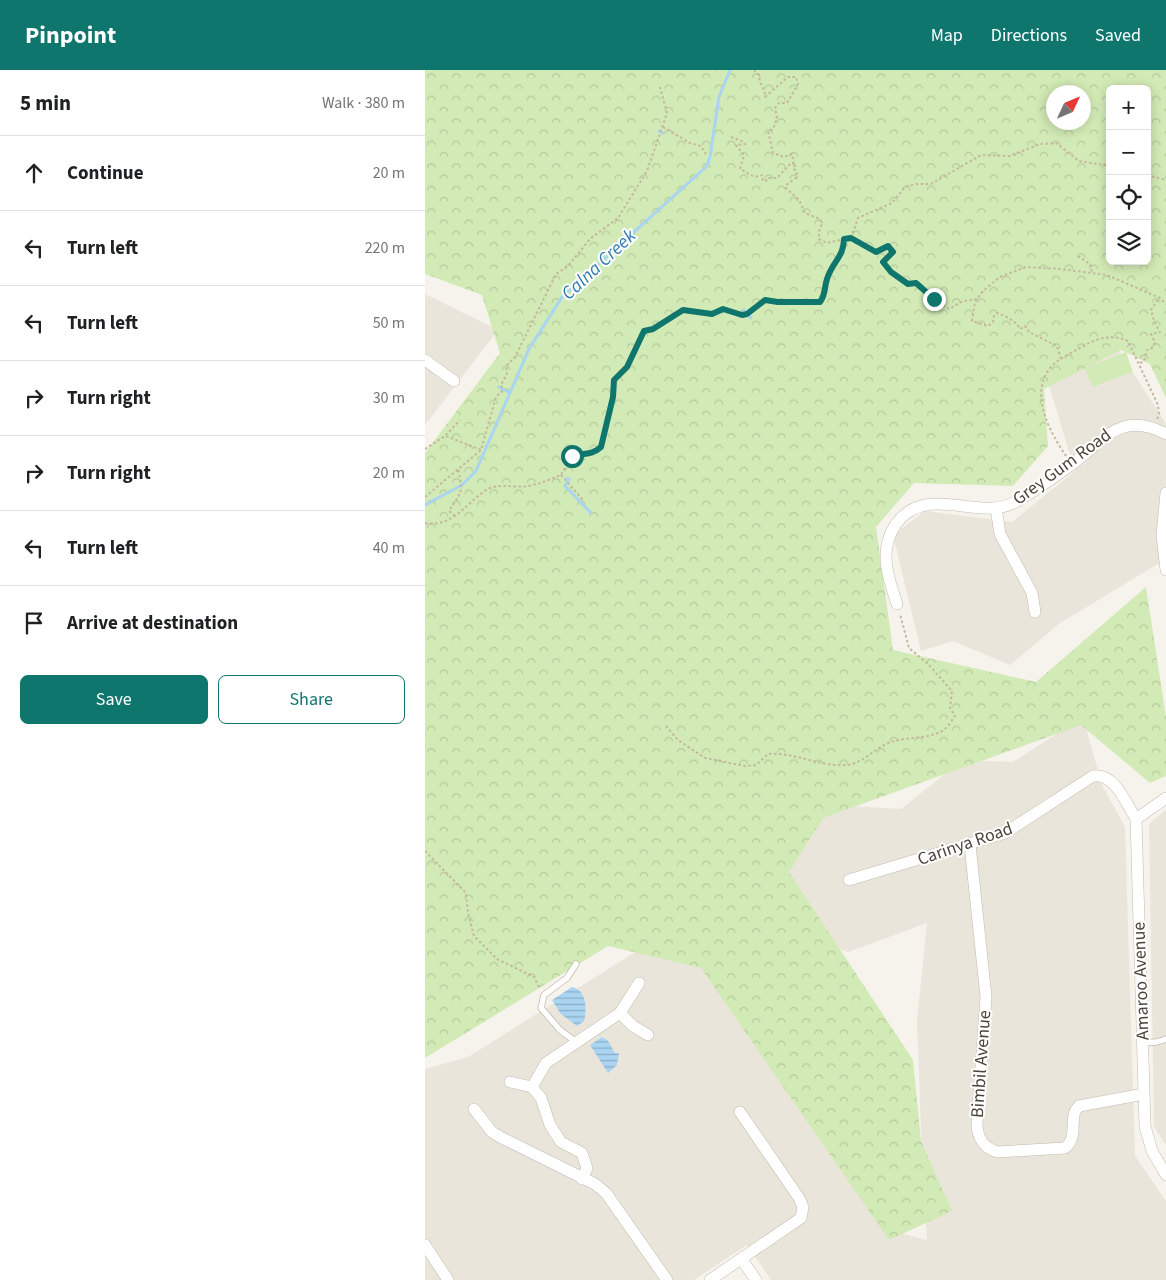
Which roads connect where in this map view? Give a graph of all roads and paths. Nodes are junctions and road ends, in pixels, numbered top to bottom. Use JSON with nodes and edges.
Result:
{"nodes":[{"id":1,"x":754,"y":70,"type":"edge"},
{"id":2,"x":660,"y":87,"type":"dead end"},
{"id":3,"x":663,"y":126,"type":"junction"},
{"id":4,"x":731,"y":137,"type":"dead end"},
{"id":5,"x":707,"y":156,"type":"dead end"},
{"id":6,"x":794,"y":164,"type":"junction"},
{"id":7,"x":1106,"y":165,"type":"edge"},
{"id":8,"x":1151,"y":176,"type":"edge"},
{"id":9,"x":1166,"y":180,"type":"edge"},
{"id":10,"x":851,"y":238,"type":"junction"},
{"id":11,"x":844,"y":239,"type":"junction"},
{"id":12,"x":1078,"y":256,"type":"dead end"},
{"id":13,"x":1092,"y":273,"type":"junction"},
{"id":14,"x":1160,"y":298,"type":"junction"},
{"id":15,"x":977,"y":299,"type":"junction"},
{"id":16,"x":1166,"y":304,"type":"edge"},
{"id":17,"x":1061,"y":359,"type":"junction"},
{"id":18,"x":425,"y":360,"type":"edge"},
{"id":19,"x":1140,"y":363,"type":"junction"},
{"id":20,"x":454,"y":381,"type":"dead end"},
{"id":21,"x":460,"y":420,"type":"dead end"},
{"id":22,"x":1154,"y":427,"type":"junction"},
{"id":23,"x":1166,"y":434,"type":"edge"},
{"id":24,"x":445,"y":436,"type":"junction"},
{"id":25,"x":425,"y":449,"type":"edge"},
{"id":26,"x":481,"y":450,"type":"junction"},
{"id":27,"x":1072,"y":464,"type":"junction"},
{"id":28,"x":458,"y":469,"type":"junction"},
{"id":29,"x":561,"y":475,"type":"junction"},
{"id":30,"x":1166,"y":493,"type":"edge"},
{"id":31,"x":425,"y":497,"type":"edge"},
{"id":32,"x":583,"y":500,"type":"dead end"},
{"id":33,"x":996,"y":508,"type":"junction"},
{"id":34,"x":456,"y":516,"type":"junction"},
{"id":35,"x":425,"y":523,"type":"edge"},
{"id":36,"x":1166,"y":570,"type":"edge"},
{"id":37,"x":897,"y":604,"type":"joint"},
{"id":38,"x":1035,"y":612,"type":"dead end"},
{"id":39,"x":666,"y":726,"type":"dead end"},
{"id":40,"x":1166,"y":798,"type":"edge"},
{"id":41,"x":1136,"y":819,"type":"junction"},
{"id":42,"x":970,"y":845,"type":"junction"},
{"id":43,"x":425,"y":851,"type":"edge"},
{"id":44,"x":849,"y":880,"type":"dead end"},
{"id":45,"x":576,"y":964,"type":"dead end"},
{"id":46,"x":639,"y":984,"type":"dead end"},
{"id":47,"x":544,"y":995,"type":"junction"},
{"id":48,"x":620,"y":1013,"type":"junction"},
{"id":49,"x":648,"y":1035,"type":"dead end"},
{"id":50,"x":1166,"y":1039,"type":"edge"},
{"id":51,"x":1143,"y":1043,"type":"junction"},
{"id":52,"x":577,"y":1044,"type":"junction"},
{"id":53,"x":510,"y":1082,"type":"dead end"},
{"id":54,"x":532,"y":1088,"type":"junction"},
{"id":55,"x":1144,"y":1094,"type":"junction"},
{"id":56,"x":474,"y":1109,"type":"dead end"},
{"id":57,"x":740,"y":1112,"type":"dead end"},
{"id":58,"x":1166,"y":1175,"type":"edge"},
{"id":59,"x":582,"y":1179,"type":"junction"},
{"id":60,"x":425,"y":1245,"type":"edge"},
{"id":61,"x":742,"y":1260,"type":"junction"},
{"id":62,"x":448,"y":1280,"type":"edge"},
{"id":63,"x":667,"y":1280,"type":"edge"},
{"id":64,"x":709,"y":1280,"type":"edge"},
{"id":65,"x":756,"y":1280,"type":"edge"}],
"edges":[{"from":1,"to":6,"type":"path"},
{"from":2,"to":3,"type":"path"},
{"from":3,"to":5,"type":"path"},
{"from":3,"to":26,"type":"path"},
{"from":4,"to":6,"type":"path"},
{"from":6,"to":11,"type":"path"},
{"from":7,"to":10,"type":"path"},
{"from":8,"to":9,"type":"path"},
{"from":10,"to":11,"type":"path"},
{"from":10,"to":15,"type":"path"},
{"from":11,"to":29,"type":"path"},
{"from":12,"to":13,"type":"path"},
{"from":13,"to":14,"type":"path"},
{"from":13,"to":15,"type":"path"},
{"from":14,"to":16,"type":"path"},
{"from":14,"to":19,"type":"path"},
{"from":15,"to":17,"type":"path"},
{"from":17,"to":19,"type":"path"},
{"from":17,"to":27,"type":"path"},
{"from":18,"to":20,"type":"street"},
{"from":19,"to":22,"type":"path"},
{"from":21,"to":24,"type":"path"},
{"from":22,"to":23,"type":"street","name":"Grey Gum Road"},
{"from":22,"to":27,"type":"street","name":"Grey Gum Road"},
{"from":24,"to":25,"type":"path"},
{"from":24,"to":26,"type":"path"},
{"from":26,"to":28,"type":"path"},
{"from":27,"to":33,"type":"street","name":"Grey Gum Road"},
{"from":28,"to":31,"type":"path"},
{"from":28,"to":34,"type":"path"},
{"from":29,"to":32,"type":"path"},
{"from":29,"to":34,"type":"path"},
{"from":30,"to":36,"type":"street"},
{"from":33,"to":37,"type":"street","name":"Grey Gum Road"},
{"from":33,"to":38,"type":"street"},
{"from":34,"to":35,"type":"path"},
{"from":37,"to":39,"type":"path"},
{"from":40,"to":41,"type":"street"},
{"from":41,"to":42,"type":"street","name":"Carinya Road"},
{"from":41,"to":51,"type":"street","name":"Amaroo Avenue"},
{"from":42,"to":44,"type":"street","name":"Carinya Road"},
{"from":42,"to":55,"type":"street","name":"Bimbil Avenue"},
{"from":43,"to":47,"type":"path"},
{"from":45,"to":47,"type":"lane"},
{"from":46,"to":48,"type":"street"},
{"from":47,"to":52,"type":"lane"},
{"from":48,"to":49,"type":"street"},
{"from":48,"to":52,"type":"street"},
{"from":50,"to":51,"type":"lane"},
{"from":51,"to":55,"type":"street","name":"Amaroo Avenue"},
{"from":52,"to":54,"type":"street"},
{"from":53,"to":54,"type":"street"},
{"from":54,"to":59,"type":"street"},
{"from":55,"to":58,"type":"street","name":"Amaroo Avenue"},
{"from":56,"to":59,"type":"street"},
{"from":57,"to":61,"type":"street"},
{"from":59,"to":63,"type":"street"},
{"from":60,"to":62,"type":"street"},
{"from":61,"to":64,"type":"street"},
{"from":61,"to":65,"type":"street"}]}
